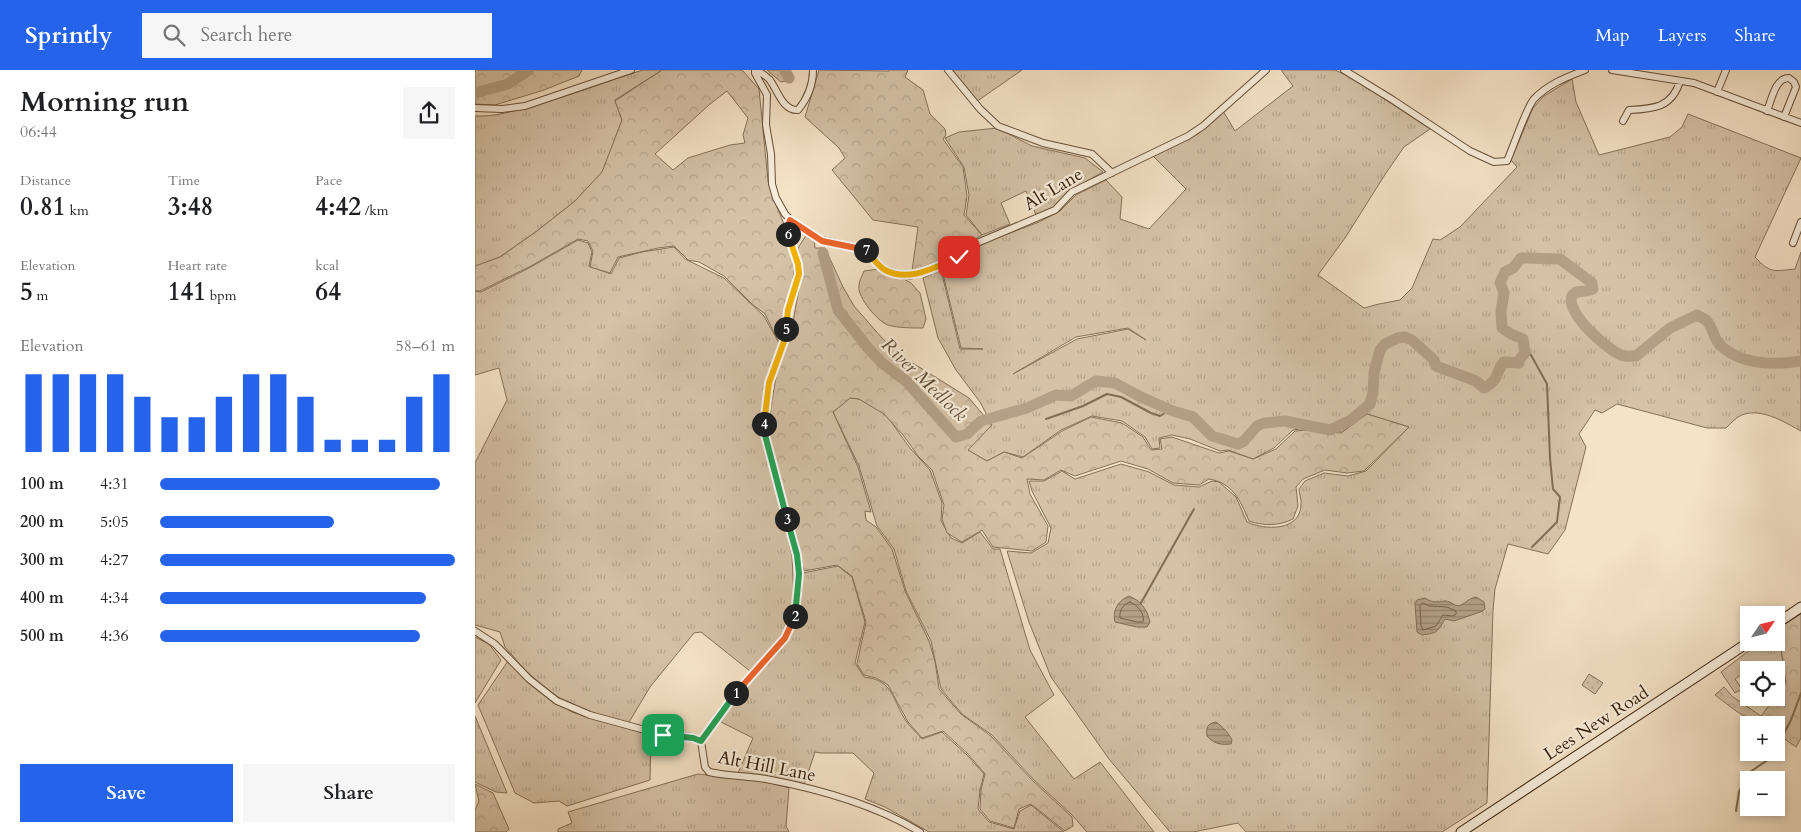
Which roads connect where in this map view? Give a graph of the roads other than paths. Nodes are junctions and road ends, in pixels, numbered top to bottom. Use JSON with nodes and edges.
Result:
{"nodes":[{"id":1,"x":631,"y":70,"type":"edge"},
{"id":2,"x":755,"y":70,"type":"edge"},
{"id":3,"x":813,"y":70,"type":"edge"},
{"id":4,"x":948,"y":70,"type":"edge"},
{"id":5,"x":1266,"y":70,"type":"edge"},
{"id":6,"x":1344,"y":70,"type":"edge"},
{"id":7,"x":1585,"y":70,"type":"edge"},
{"id":8,"x":1612,"y":70,"type":"edge"},
{"id":9,"x":1665,"y":70,"type":"edge"},
{"id":10,"x":1726,"y":70,"type":"edge"},
{"id":11,"x":1646,"y":73,"type":"edge"},
{"id":12,"x":1669,"y":79,"type":"junction"},
{"id":13,"x":1680,"y":81,"type":"junction"},
{"id":14,"x":1717,"y":92,"type":"junction"},
{"id":15,"x":475,"y":108,"type":"edge"},
{"id":16,"x":1767,"y":111,"type":"junction"},
{"id":17,"x":1785,"y":117,"type":"junction"},
{"id":18,"x":1623,"y":120,"type":"dead end"},
{"id":19,"x":1801,"y":123,"type":"edge"},
{"id":20,"x":1112,"y":173,"type":"junction"},
{"id":21,"x":790,"y":220,"type":"junction"},
{"id":22,"x":1801,"y":222,"type":"edge"},
{"id":23,"x":1793,"y":243,"type":"dead end"},
{"id":24,"x":1801,"y":607,"type":"edge"},
{"id":25,"x":1785,"y":618,"type":"edge"},
{"id":26,"x":475,"y":631,"type":"edge"},
{"id":27,"x":1740,"y":648,"type":"edge"},
{"id":28,"x":701,"y":741,"type":"junction"},
{"id":29,"x":921,"y":832,"type":"edge"},
{"id":30,"x":1461,"y":832,"type":"edge"}],
"edges":[{"from":1,"to":15,"type":"street"},
{"from":2,"to":3,"type":"street"},
{"from":2,"to":21,"type":"street"},
{"from":4,"to":20,"type":"street"},
{"from":5,"to":20,"type":"street","name":"Alt Lane"},
{"from":6,"to":7,"type":"street"},
{"from":8,"to":11,"type":"street"},
{"from":9,"to":12,"type":"street"},
{"from":10,"to":14,"type":"street"},
{"from":11,"to":12,"type":"street"},
{"from":12,"to":13,"type":"street"},
{"from":13,"to":14,"type":"street"},
{"from":13,"to":18,"type":"street"},
{"from":14,"to":16,"type":"street"},
{"from":16,"to":17,"type":"street"},
{"from":16,"to":17,"type":"street"},
{"from":17,"to":19,"type":"street"},
{"from":20,"to":21,"type":"street","name":"Alt Lane"},
{"from":21,"to":28,"type":"street"},
{"from":22,"to":23,"type":"street"},
{"from":24,"to":25,"type":"main road"},
{"from":26,"to":28,"type":"street","name":"Alt Hill Lane"},
{"from":27,"to":30,"type":"main road","name":"Lees New Road"},
{"from":28,"to":29,"type":"street","name":"Alt Hill Lane"}]}
